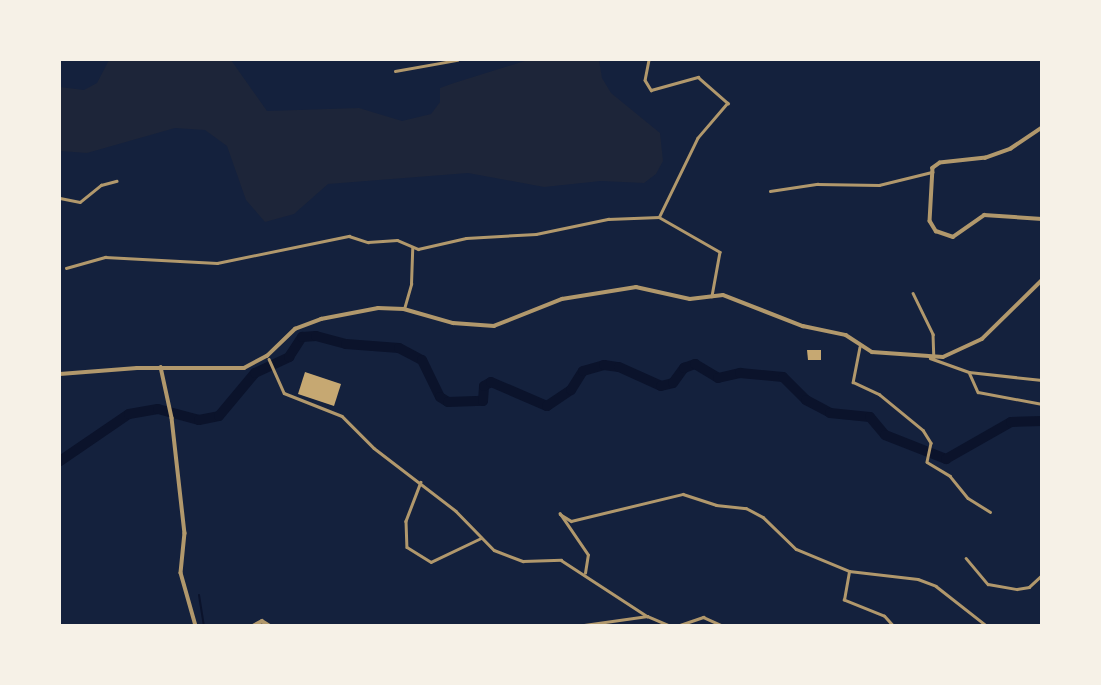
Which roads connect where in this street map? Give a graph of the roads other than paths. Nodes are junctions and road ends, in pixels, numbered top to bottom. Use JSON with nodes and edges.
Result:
{"nodes":[{"id":1,"x":457,"y":60,"type":"edge"},
{"id":2,"x":649,"y":60,"type":"edge"},
{"id":3,"x":395,"y":71,"type":"dead end"},
{"id":4,"x":1041,"y":128,"type":"edge"},
{"id":5,"x":932,"y":172,"type":"junction"},
{"id":6,"x":116,"y":181,"type":"dead end"},
{"id":7,"x":770,"y":191,"type":"dead end"},
{"id":8,"x":60,"y":198,"type":"edge"},
{"id":9,"x":659,"y":218,"type":"junction"},
{"id":10,"x":1041,"y":219,"type":"edge"},
{"id":11,"x":412,"y":248,"type":"junction"},
{"id":12,"x":66,"y":268,"type":"dead end"},
{"id":13,"x":1041,"y":280,"type":"edge"},
{"id":14,"x":913,"y":293,"type":"dead end"},
{"id":15,"x":712,"y":296,"type":"junction"},
{"id":16,"x":404,"y":309,"type":"junction"},
{"id":17,"x":860,"y":347,"type":"junction"},
{"id":18,"x":268,"y":358,"type":"junction"},
{"id":19,"x":932,"y":358,"type":"junction"},
{"id":20,"x":160,"y":367,"type":"junction"},
{"id":21,"x":969,"y":372,"type":"junction"},
{"id":22,"x":60,"y":374,"type":"edge"},
{"id":23,"x":1041,"y":380,"type":"edge"},
{"id":24,"x":1041,"y":404,"type":"edge"},
{"id":25,"x":421,"y":482,"type":"junction"},
{"id":26,"x":990,"y":512,"type":"dead end"},
{"id":27,"x":481,"y":538,"type":"junction"},
{"id":28,"x":966,"y":558,"type":"dead end"},
{"id":29,"x":849,"y":571,"type":"junction"},
{"id":30,"x":585,"y":572,"type":"junction"},
{"id":31,"x":1041,"y":575,"type":"edge"},
{"id":32,"x":647,"y":617,"type":"junction"},
{"id":33,"x":195,"y":625,"type":"edge"},
{"id":34,"x":253,"y":625,"type":"edge"},
{"id":35,"x":270,"y":625,"type":"edge"},
{"id":36,"x":577,"y":625,"type":"edge"},
{"id":37,"x":670,"y":625,"type":"edge"},
{"id":38,"x":677,"y":625,"type":"edge"},
{"id":39,"x":723,"y":625,"type":"edge"},
{"id":40,"x":893,"y":625,"type":"edge"},
{"id":41,"x":987,"y":625,"type":"edge"}],
"edges":[{"from":1,"to":3,"type":"street"},
{"from":2,"to":9,"type":"street"},
{"from":4,"to":5,"type":"street"},
{"from":5,"to":7,"type":"street"},
{"from":5,"to":10,"type":"street"},
{"from":6,"to":8,"type":"street"},
{"from":9,"to":11,"type":"street"},
{"from":9,"to":15,"type":"street"},
{"from":11,"to":12,"type":"street"},
{"from":11,"to":16,"type":"street"},
{"from":13,"to":19,"type":"street"},
{"from":14,"to":19,"type":"street"},
{"from":15,"to":16,"type":"street"},
{"from":15,"to":17,"type":"street"},
{"from":16,"to":18,"type":"street"},
{"from":17,"to":19,"type":"street"},
{"from":17,"to":26,"type":"street"},
{"from":18,"to":20,"type":"street"},
{"from":18,"to":25,"type":"street"},
{"from":19,"to":21,"type":"street"},
{"from":20,"to":22,"type":"street"},
{"from":20,"to":33,"type":"street"},
{"from":21,"to":23,"type":"street"},
{"from":21,"to":24,"type":"street"},
{"from":25,"to":27,"type":"street"},
{"from":25,"to":27,"type":"street"},
{"from":27,"to":30,"type":"street"},
{"from":28,"to":31,"type":"street"},
{"from":29,"to":30,"type":"street"},
{"from":29,"to":40,"type":"street"},
{"from":29,"to":41,"type":"street"},
{"from":30,"to":32,"type":"street"},
{"from":32,"to":36,"type":"street"},
{"from":32,"to":37,"type":"street"},
{"from":34,"to":35,"type":"street"},
{"from":38,"to":39,"type":"street"}]}
